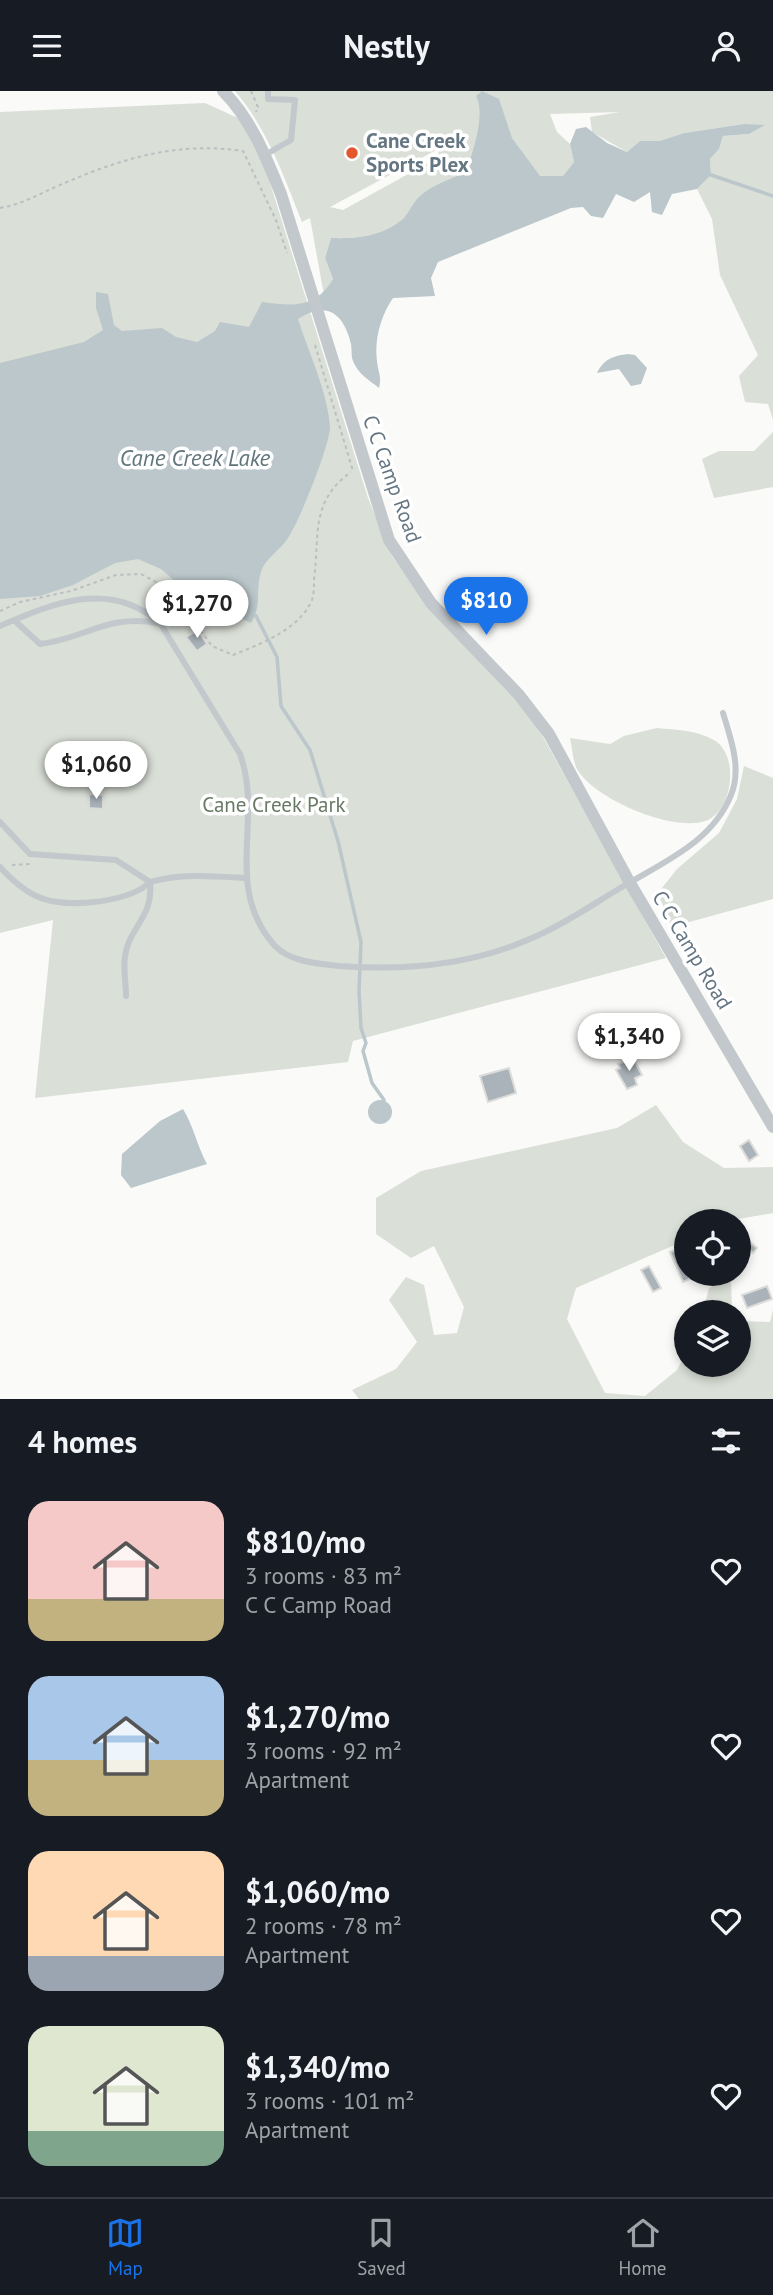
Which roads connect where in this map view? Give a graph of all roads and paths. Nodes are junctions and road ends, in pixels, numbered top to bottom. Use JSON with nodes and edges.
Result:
{"nodes":[{"id":1,"x":223,"y":91,"type":"edge"},
{"id":2,"x":268,"y":91,"type":"edge"},
{"id":3,"x":265,"y":155,"type":"junction"},
{"id":4,"x":0,"y":208,"type":"edge"},
{"id":5,"x":287,"y":255,"type":"dead end"},
{"id":6,"x":315,"y":343,"type":"dead end"},
{"id":7,"x":358,"y":467,"type":"junction"},
{"id":8,"x":0,"y":611,"type":"edge"},
{"id":9,"x":14,"y":620,"type":"junction"},
{"id":10,"x":160,"y":623,"type":"junction"},
{"id":11,"x":0,"y":626,"type":"edge"},
{"id":12,"x":723,"y":713,"type":"dead end"},
{"id":13,"x":0,"y":822,"type":"edge"},
{"id":14,"x":30,"y":854,"type":"junction"},
{"id":15,"x":10,"y":865,"type":"dead end"},
{"id":16,"x":0,"y":867,"type":"edge"},
{"id":17,"x":245,"y":878,"type":"junction"},
{"id":18,"x":150,"y":882,"type":"junction"},
{"id":19,"x":630,"y":883,"type":"junction"},
{"id":20,"x":126,"y":996,"type":"dead end"},
{"id":21,"x":773,"y":1127,"type":"edge"}],
"edges":[{"from":1,"to":3,"type":"street","name":"C C Camp Road"},
{"from":2,"to":3,"type":"lane"},
{"from":3,"to":7,"type":"street","name":"C C Camp Road"},
{"from":4,"to":5,"type":"path"},
{"from":6,"to":7,"type":"path"},
{"from":7,"to":8,"type":"path"},
{"from":7,"to":19,"type":"street","name":"C C Camp Road"},
{"from":9,"to":10,"type":"lane"},
{"from":9,"to":10,"type":"lane"},
{"from":9,"to":11,"type":"lane"},
{"from":10,"to":17,"type":"lane"},
{"from":12,"to":19,"type":"lane"},
{"from":13,"to":14,"type":"lane"},
{"from":14,"to":15,"type":"path"},
{"from":14,"to":18,"type":"lane"},
{"from":16,"to":18,"type":"lane"},
{"from":17,"to":18,"type":"lane"},
{"from":17,"to":19,"type":"lane"},
{"from":18,"to":20,"type":"lane"},
{"from":19,"to":21,"type":"street","name":"C C Camp Road"}]}
